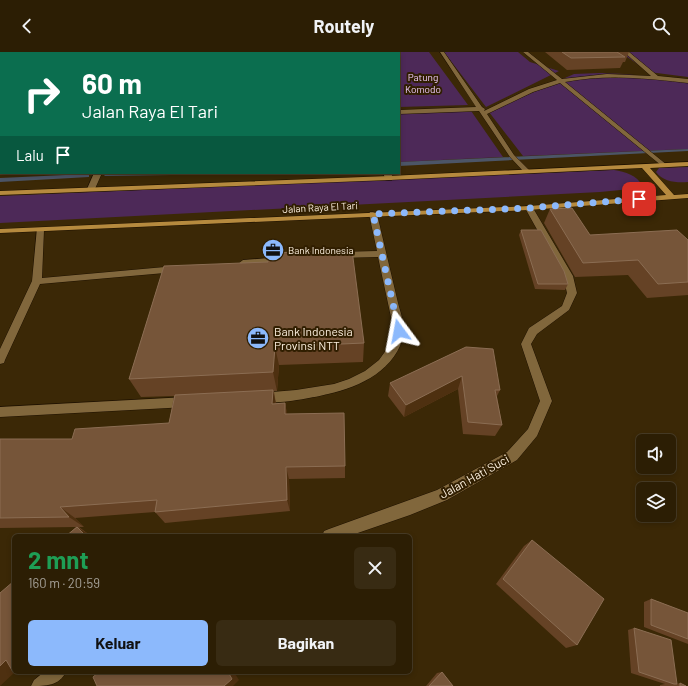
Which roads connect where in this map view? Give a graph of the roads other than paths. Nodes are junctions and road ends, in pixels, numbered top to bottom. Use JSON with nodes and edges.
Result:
{"nodes":[{"id":1,"x":442,"y":52,"type":"edge"},
{"id":2,"x":525,"y":52,"type":"edge"},
{"id":3,"x":626,"y":52,"type":"edge"},
{"id":4,"x":657,"y":78,"type":"junction"},
{"id":5,"x":562,"y":80,"type":"junction"},
{"id":6,"x":688,"y":81,"type":"edge"},
{"id":7,"x":483,"y":111,"type":"junction"},
{"id":8,"x":400,"y":112,"type":"edge"},
{"id":9,"x":688,"y":164,"type":"edge"},
{"id":10,"x":664,"y":165,"type":"junction"},
{"id":11,"x":645,"y":167,"type":"junction"},
{"id":12,"x":526,"y":171,"type":"junction"},
{"id":13,"x":98,"y":174,"type":"edge"},
{"id":14,"x":388,"y":175,"type":"edge"},
{"id":15,"x":91,"y":189,"type":"junction"},
{"id":16,"x":0,"y":192,"type":"edge"},
{"id":17,"x":671,"y":196,"type":"junction"},
{"id":18,"x":688,"y":196,"type":"edge"},
{"id":19,"x":529,"y":208,"type":"junction"},
{"id":20,"x":373,"y":214,"type":"junction"},
{"id":21,"x":40,"y":230,"type":"junction"},
{"id":22,"x":0,"y":232,"type":"edge"},
{"id":23,"x":382,"y":254,"type":"junction"},
{"id":24,"x":328,"y":256,"type":"edge"},
{"id":25,"x":288,"y":260,"type":"edge"},
{"id":26,"x":233,"y":264,"type":"edge"},
{"id":27,"x":186,"y":268,"type":"edge"},
{"id":28,"x":37,"y":282,"type":"junction"},
{"id":29,"x":0,"y":360,"type":"edge"},
{"id":30,"x":247,"y":399,"type":"edge"},
{"id":31,"x":200,"y":401,"type":"edge"},
{"id":32,"x":0,"y":412,"type":"edge"},
{"id":33,"x":335,"y":534,"type":"edge"},
{"id":34,"x":55,"y":674,"type":"edge"},
{"id":35,"x":40,"y":686,"type":"edge"}],
"edges":[{"from":1,"to":7,"type":"street"},
{"from":2,"to":5,"type":"street"},
{"from":3,"to":4,"type":"street"},
{"from":4,"to":5,"type":"street"},
{"from":4,"to":6,"type":"street"},
{"from":5,"to":7,"type":"street"},
{"from":5,"to":10,"type":"street"},
{"from":7,"to":8,"type":"street"},
{"from":7,"to":12,"type":"street"},
{"from":9,"to":10,"type":"main road"},
{"from":10,"to":11,"type":"main road"},
{"from":11,"to":12,"type":"main road"},
{"from":11,"to":17,"type":"main road"},
{"from":12,"to":14,"type":"main road"},
{"from":13,"to":15,"type":"street"},
{"from":14,"to":15,"type":"main road"},
{"from":15,"to":16,"type":"main road"},
{"from":17,"to":18,"type":"main road","name":"Jalan Raya El Tari"},
{"from":17,"to":19,"type":"main road","name":"Jalan Raya El Tari"},
{"from":19,"to":20,"type":"main road","name":"Jalan Raya El Tari"},
{"from":19,"to":33,"type":"street","name":"Jalan Hati Suci"},
{"from":20,"to":21,"type":"main road","name":"Jalan Raya El Tari"},
{"from":20,"to":23,"type":"street"},
{"from":21,"to":22,"type":"main road","name":"Jalan Raya El Tari"},
{"from":21,"to":28,"type":"street"},
{"from":23,"to":24,"type":"street"},
{"from":23,"to":30,"type":"street"},
{"from":25,"to":26,"type":"street"},
{"from":27,"to":28,"type":"street"},
{"from":28,"to":29,"type":"street"},
{"from":31,"to":32,"type":"street"},
{"from":34,"to":35,"type":"street"}]}
